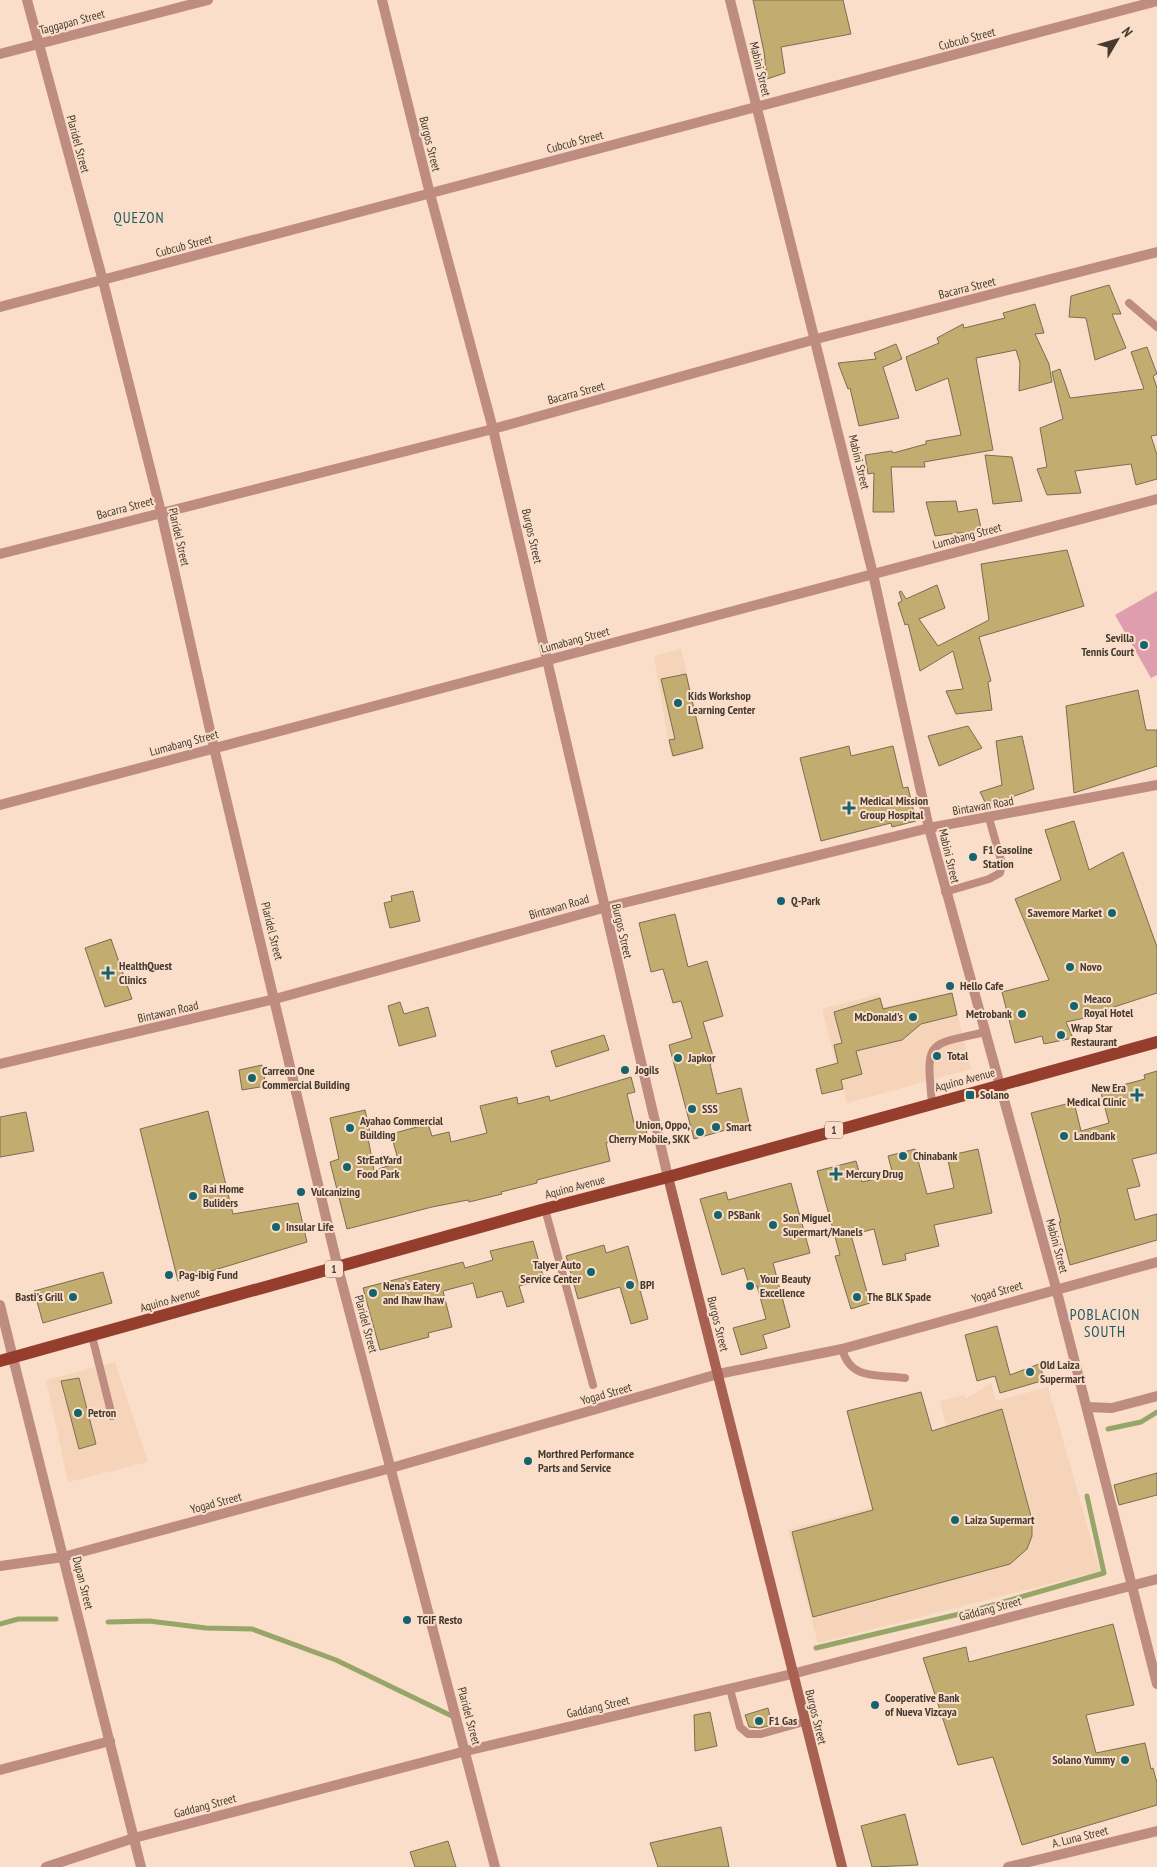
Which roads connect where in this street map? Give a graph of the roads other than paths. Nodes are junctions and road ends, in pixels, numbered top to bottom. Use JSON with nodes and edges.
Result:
{"nodes":[{"id":1,"x":27,"y":0,"type":"edge"},
{"id":2,"x":208,"y":0,"type":"edge"},
{"id":3,"x":382,"y":0,"type":"edge"},
{"id":4,"x":730,"y":0,"type":"edge"},
{"id":5,"x":1157,"y":1,"type":"edge"},
{"id":6,"x":38,"y":44,"type":"junction"},
{"id":7,"x":0,"y":54,"type":"edge"},
{"id":8,"x":757,"y":107,"type":"junction"},
{"id":9,"x":430,"y":194,"type":"junction"},
{"id":10,"x":1157,"y":252,"type":"edge"},
{"id":11,"x":103,"y":281,"type":"junction"},
{"id":12,"x":1129,"y":304,"type":"dead end"},
{"id":13,"x":0,"y":307,"type":"edge"},
{"id":14,"x":1157,"y":327,"type":"edge"},
{"id":15,"x":816,"y":339,"type":"junction"},
{"id":16,"x":493,"y":429,"type":"junction"},
{"id":17,"x":1157,"y":499,"type":"edge"},
{"id":18,"x":160,"y":512,"type":"junction"},
{"id":19,"x":0,"y":554,"type":"edge"},
{"id":20,"x":873,"y":574,"type":"junction"},
{"id":21,"x":548,"y":660,"type":"junction"},
{"id":22,"x":214,"y":748,"type":"junction"},
{"id":23,"x":1157,"y":785,"type":"edge"},
{"id":24,"x":0,"y":805,"type":"edge"},
{"id":25,"x":989,"y":818,"type":"junction"},
{"id":26,"x":929,"y":828,"type":"junction"},
{"id":27,"x":945,"y":892,"type":"junction"},
{"id":28,"x":604,"y":908,"type":"junction"},
{"id":29,"x":275,"y":999,"type":"junction"},
{"id":30,"x":986,"y":1032,"type":"junction"},
{"id":31,"x":1157,"y":1042,"type":"edge"},
{"id":32,"x":0,"y":1064,"type":"edge"},
{"id":33,"x":1000,"y":1085,"type":"junction"},
{"id":34,"x":932,"y":1103,"type":"junction"},
{"id":35,"x":668,"y":1177,"type":"junction"},
{"id":36,"x":545,"y":1209,"type":"junction"},
{"id":37,"x":1157,"y":1262,"type":"edge"},
{"id":38,"x":338,"y":1268,"type":"junction"},
{"id":39,"x":1056,"y":1288,"type":"junction"},
{"id":40,"x":0,"y":1305,"type":"edge"},
{"id":41,"x":92,"y":1336,"type":"junction"},
{"id":42,"x":842,"y":1349,"type":"junction"},
{"id":43,"x":13,"y":1358,"type":"junction"},
{"id":44,"x":0,"y":1361,"type":"edge"},
{"id":45,"x":718,"y":1374,"type":"junction"},
{"id":46,"x":905,"y":1378,"type":"dead end"},
{"id":47,"x":593,"y":1385,"type":"dead end"},
{"id":48,"x":1157,"y":1396,"type":"edge"},
{"id":49,"x":1087,"y":1407,"type":"junction"},
{"id":50,"x":112,"y":1416,"type":"dead end"},
{"id":51,"x":391,"y":1468,"type":"junction"},
{"id":52,"x":63,"y":1557,"type":"junction"},
{"id":53,"x":0,"y":1566,"type":"edge"},
{"id":54,"x":1157,"y":1579,"type":"edge"},
{"id":55,"x":1133,"y":1585,"type":"junction"},
{"id":56,"x":792,"y":1674,"type":"junction"},
{"id":57,"x":1157,"y":1684,"type":"edge"},
{"id":58,"x":730,"y":1689,"type":"junction"},
{"id":59,"x":804,"y":1722,"type":"junction"},
{"id":60,"x":110,"y":1742,"type":"junction"},
{"id":61,"x":466,"y":1751,"type":"junction"},
{"id":62,"x":0,"y":1770,"type":"edge"},
{"id":63,"x":1157,"y":1831,"type":"edge"},
{"id":64,"x":134,"y":1838,"type":"junction"},
{"id":65,"x":46,"y":1867,"type":"edge"},
{"id":66,"x":141,"y":1867,"type":"edge"},
{"id":67,"x":495,"y":1867,"type":"edge"},
{"id":68,"x":842,"y":1867,"type":"edge"},
{"id":69,"x":1008,"y":1867,"type":"edge"}],
"edges":[{"from":1,"to":6,"type":"street","name":"Plaridel Street"},
{"from":2,"to":6,"type":"street","name":"Taggapan Street"},
{"from":3,"to":9,"type":"street","name":"Burgos Street"},
{"from":4,"to":8,"type":"street","name":"Mabini Street"},
{"from":5,"to":8,"type":"street","name":"Cubcub Street"},
{"from":6,"to":7,"type":"street","name":"Taggapan Street"},
{"from":6,"to":11,"type":"street","name":"Plaridel Street"},
{"from":8,"to":9,"type":"street","name":"Cubcub Street"},
{"from":8,"to":15,"type":"street","name":"Mabini Street"},
{"from":9,"to":11,"type":"street","name":"Cubcub Street"},
{"from":9,"to":16,"type":"street","name":"Burgos Street"},
{"from":10,"to":15,"type":"street","name":"Bacarra Street"},
{"from":11,"to":13,"type":"street","name":"Cubcub Street"},
{"from":11,"to":18,"type":"street","name":"Plaridel Street"},
{"from":12,"to":14,"type":"lane"},
{"from":15,"to":16,"type":"street","name":"Bacarra Street"},
{"from":15,"to":20,"type":"street","name":"Mabini Street"},
{"from":16,"to":18,"type":"street","name":"Bacarra Street"},
{"from":16,"to":21,"type":"street","name":"Burgos Street"},
{"from":17,"to":20,"type":"street","name":"Lumabang Street"},
{"from":18,"to":19,"type":"street","name":"Bacarra Street"},
{"from":18,"to":22,"type":"street","name":"Plaridel Street"},
{"from":20,"to":21,"type":"street","name":"Lumabang Street"},
{"from":20,"to":26,"type":"street","name":"Mabini Street"},
{"from":21,"to":22,"type":"street","name":"Lumabang Street"},
{"from":21,"to":28,"type":"street","name":"Burgos Street"},
{"from":22,"to":24,"type":"street","name":"Lumabang Street"},
{"from":22,"to":29,"type":"street","name":"Plaridel Street"},
{"from":23,"to":25,"type":"street","name":"Bintawan Road"},
{"from":25,"to":26,"type":"street","name":"Bintawan Road"},
{"from":25,"to":27,"type":"lane"},
{"from":26,"to":27,"type":"street","name":"Mabini Street"},
{"from":26,"to":28,"type":"street","name":"Bintawan Road"},
{"from":27,"to":30,"type":"street","name":"Mabini Street"},
{"from":28,"to":29,"type":"street","name":"Bintawan Road"},
{"from":28,"to":35,"type":"street","name":"Burgos Street"},
{"from":29,"to":32,"type":"street","name":"Bintawan Road"},
{"from":29,"to":38,"type":"street","name":"Plaridel Street"},
{"from":30,"to":33,"type":"street","name":"Mabini Street"},
{"from":30,"to":34,"type":"lane"},
{"from":31,"to":33,"type":"main road","name":"Aquino Avenue","number":"1"},
{"from":33,"to":34,"type":"main road","name":"Aquino Avenue","number":"1"},
{"from":33,"to":39,"type":"street","name":"Mabini Street"},
{"from":34,"to":35,"type":"main road","name":"Aquino Avenue","number":"1"},
{"from":35,"to":36,"type":"main road","name":"Aquino Avenue","number":"1"},
{"from":35,"to":45,"type":"main road","name":"Burgos Street"},
{"from":36,"to":38,"type":"main road","name":"Aquino Avenue","number":"1"},
{"from":36,"to":47,"type":"lane"},
{"from":37,"to":39,"type":"street","name":"Yogad Street"},
{"from":38,"to":41,"type":"main road","name":"Aquino Avenue","number":"1"},
{"from":38,"to":51,"type":"street","name":"Plaridel Street"},
{"from":39,"to":42,"type":"street","name":"Yogad Street"},
{"from":39,"to":49,"type":"street","name":"Mabini Street"},
{"from":40,"to":43,"type":"street","name":"Dupan Street"},
{"from":41,"to":43,"type":"main road","name":"Aquino Avenue","number":"1"},
{"from":41,"to":50,"type":"lane"},
{"from":42,"to":45,"type":"street","name":"Yogad Street"},
{"from":42,"to":46,"type":"lane"},
{"from":43,"to":44,"type":"main road","name":"Aquino Avenue","number":"1"},
{"from":43,"to":52,"type":"street","name":"Dupan Street"},
{"from":45,"to":51,"type":"street","name":"Yogad Street"},
{"from":45,"to":56,"type":"main road","name":"Burgos Street"},
{"from":48,"to":49,"type":"street"},
{"from":49,"to":55,"type":"street","name":"Mabini Street"},
{"from":51,"to":52,"type":"street","name":"Yogad Street"},
{"from":51,"to":61,"type":"street","name":"Plaridel Street"},
{"from":52,"to":53,"type":"street","name":"Yogad Street"},
{"from":52,"to":60,"type":"street","name":"Dupan Street"},
{"from":54,"to":55,"type":"street","name":"Gaddang Street"},
{"from":55,"to":56,"type":"street","name":"Gaddang Street"},
{"from":55,"to":57,"type":"street","name":"Mabini Street"},
{"from":56,"to":58,"type":"street","name":"Gaddang Street"},
{"from":56,"to":59,"type":"main road","name":"Burgos Street"},
{"from":58,"to":59,"type":"lane"},
{"from":58,"to":61,"type":"street","name":"Gaddang Street"},
{"from":59,"to":68,"type":"main road","name":"Burgos Street"},
{"from":60,"to":62,"type":"street"},
{"from":60,"to":64,"type":"street","name":"Dupan Street"},
{"from":61,"to":64,"type":"street","name":"Gaddang Street"},
{"from":61,"to":67,"type":"street","name":"Plaridel Street"},
{"from":63,"to":69,"type":"street","name":"A. Luna Street"},
{"from":64,"to":65,"type":"street","name":"Gaddang Street"},
{"from":64,"to":66,"type":"street","name":"Dupan Street"}]}
